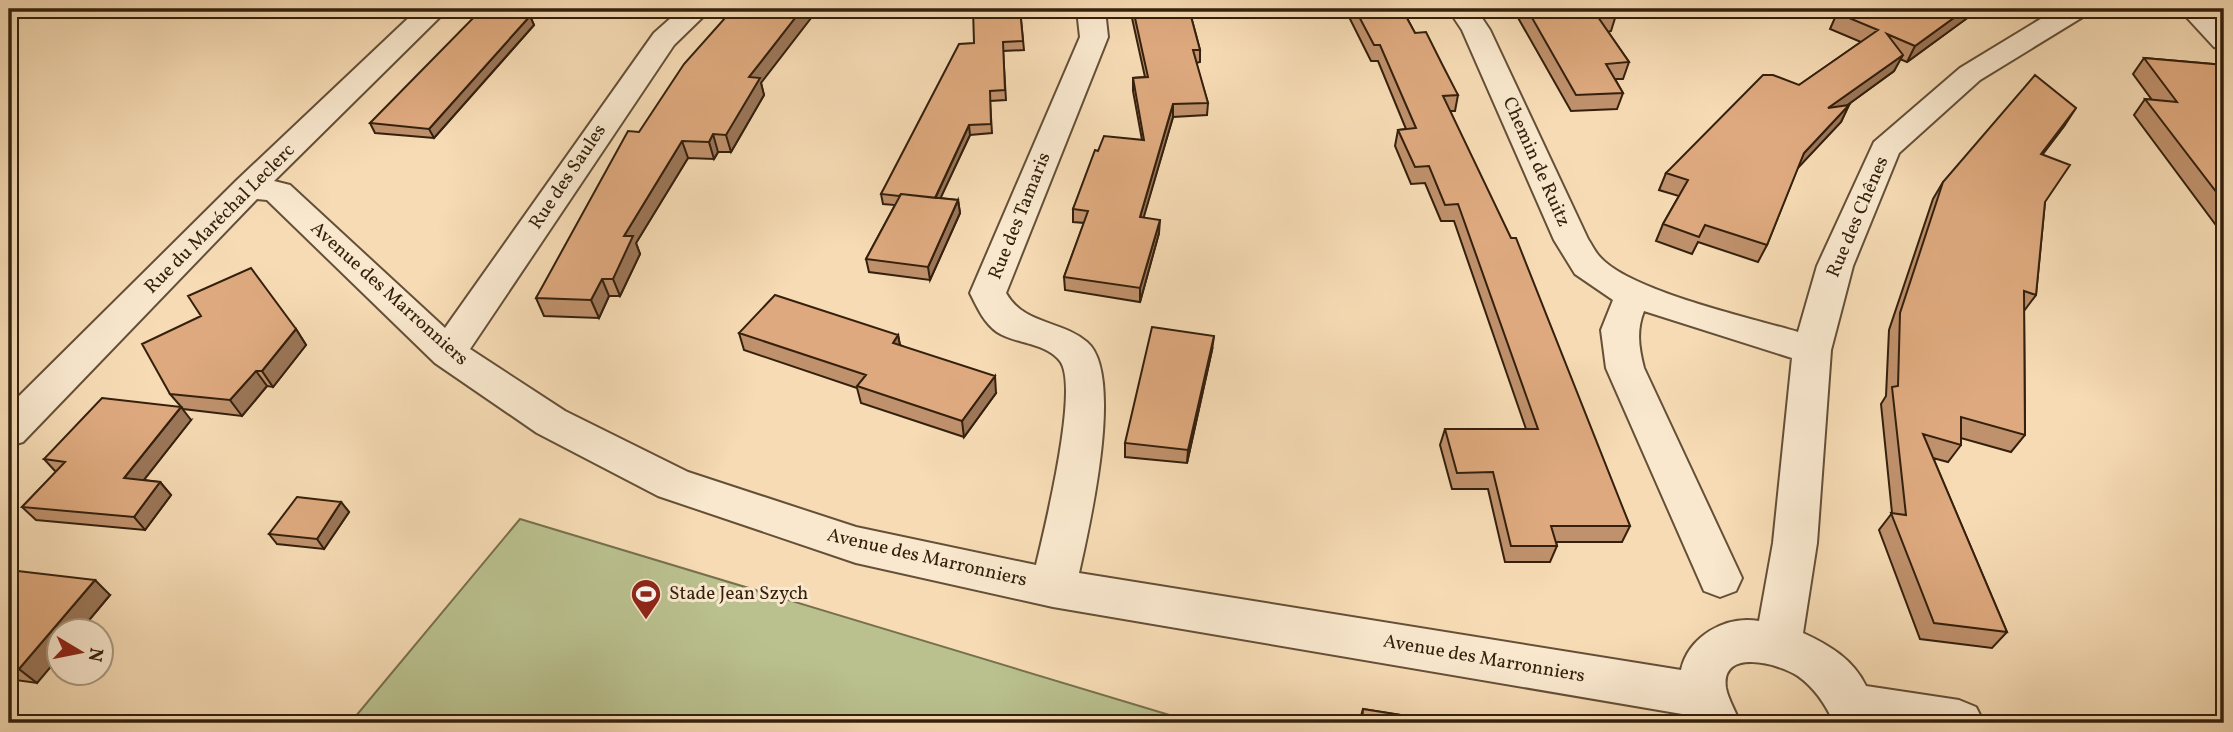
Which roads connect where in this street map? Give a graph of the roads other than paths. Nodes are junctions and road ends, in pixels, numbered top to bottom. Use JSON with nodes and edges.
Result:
{"nodes":[{"id":1,"x":434,"y":9,"type":"edge"},
{"id":2,"x":697,"y":9,"type":"edge"},
{"id":3,"x":1086,"y":9,"type":"edge"},
{"id":4,"x":1462,"y":9,"type":"edge"},
{"id":5,"x":2076,"y":9,"type":"edge"},
{"id":6,"x":2193,"y":9,"type":"edge"},
{"id":7,"x":2224,"y":41,"type":"edge"},
{"id":8,"x":249,"y":187,"type":"junction"},
{"id":9,"x":1634,"y":295,"type":"junction"},
{"id":10,"x":1812,"y":350,"type":"junction"},
{"id":11,"x":448,"y":353,"type":"junction"},
{"id":12,"x":9,"y":432,"type":"edge"},
{"id":13,"x":1720,"y":578,"type":"dead end"},
{"id":14,"x":1053,"y":588,"type":"junction"},
{"id":15,"x":1778,"y":643,"type":"junction"},
{"id":16,"x":1709,"y":710,"type":"edge"},
{"id":17,"x":1857,"y":715,"type":"edge"},
{"id":18,"x":1959,"y":723,"type":"edge"}],
"edges":[{"from":1,"to":8,"type":"street","name":"Rue du Maréchal Leclerc"},
{"from":2,"to":11,"type":"street","name":"Rue des Saules"},
{"from":3,"to":14,"type":"street","name":"Rue des Tamaris"},
{"from":4,"to":9,"type":"street","name":"Chemin de Ruitz"},
{"from":5,"to":10,"type":"street","name":"Rue des Chênes"},
{"from":6,"to":7,"type":"street"},
{"from":8,"to":11,"type":"street","name":"Avenue des Marronniers"},
{"from":8,"to":12,"type":"street","name":"Rue du Maréchal Leclerc"},
{"from":9,"to":10,"type":"street","name":"Chemin de Ruitz"},
{"from":9,"to":13,"type":"street"},
{"from":10,"to":15,"type":"street","name":"Rue des Chênes"},
{"from":11,"to":14,"type":"street","name":"Avenue des Marronniers"},
{"from":14,"to":16,"type":"street","name":"Avenue des Marronniers"},
{"from":15,"to":16,"type":"street"},
{"from":15,"to":17,"type":"street"},
{"from":17,"to":18,"type":"street"}]}
